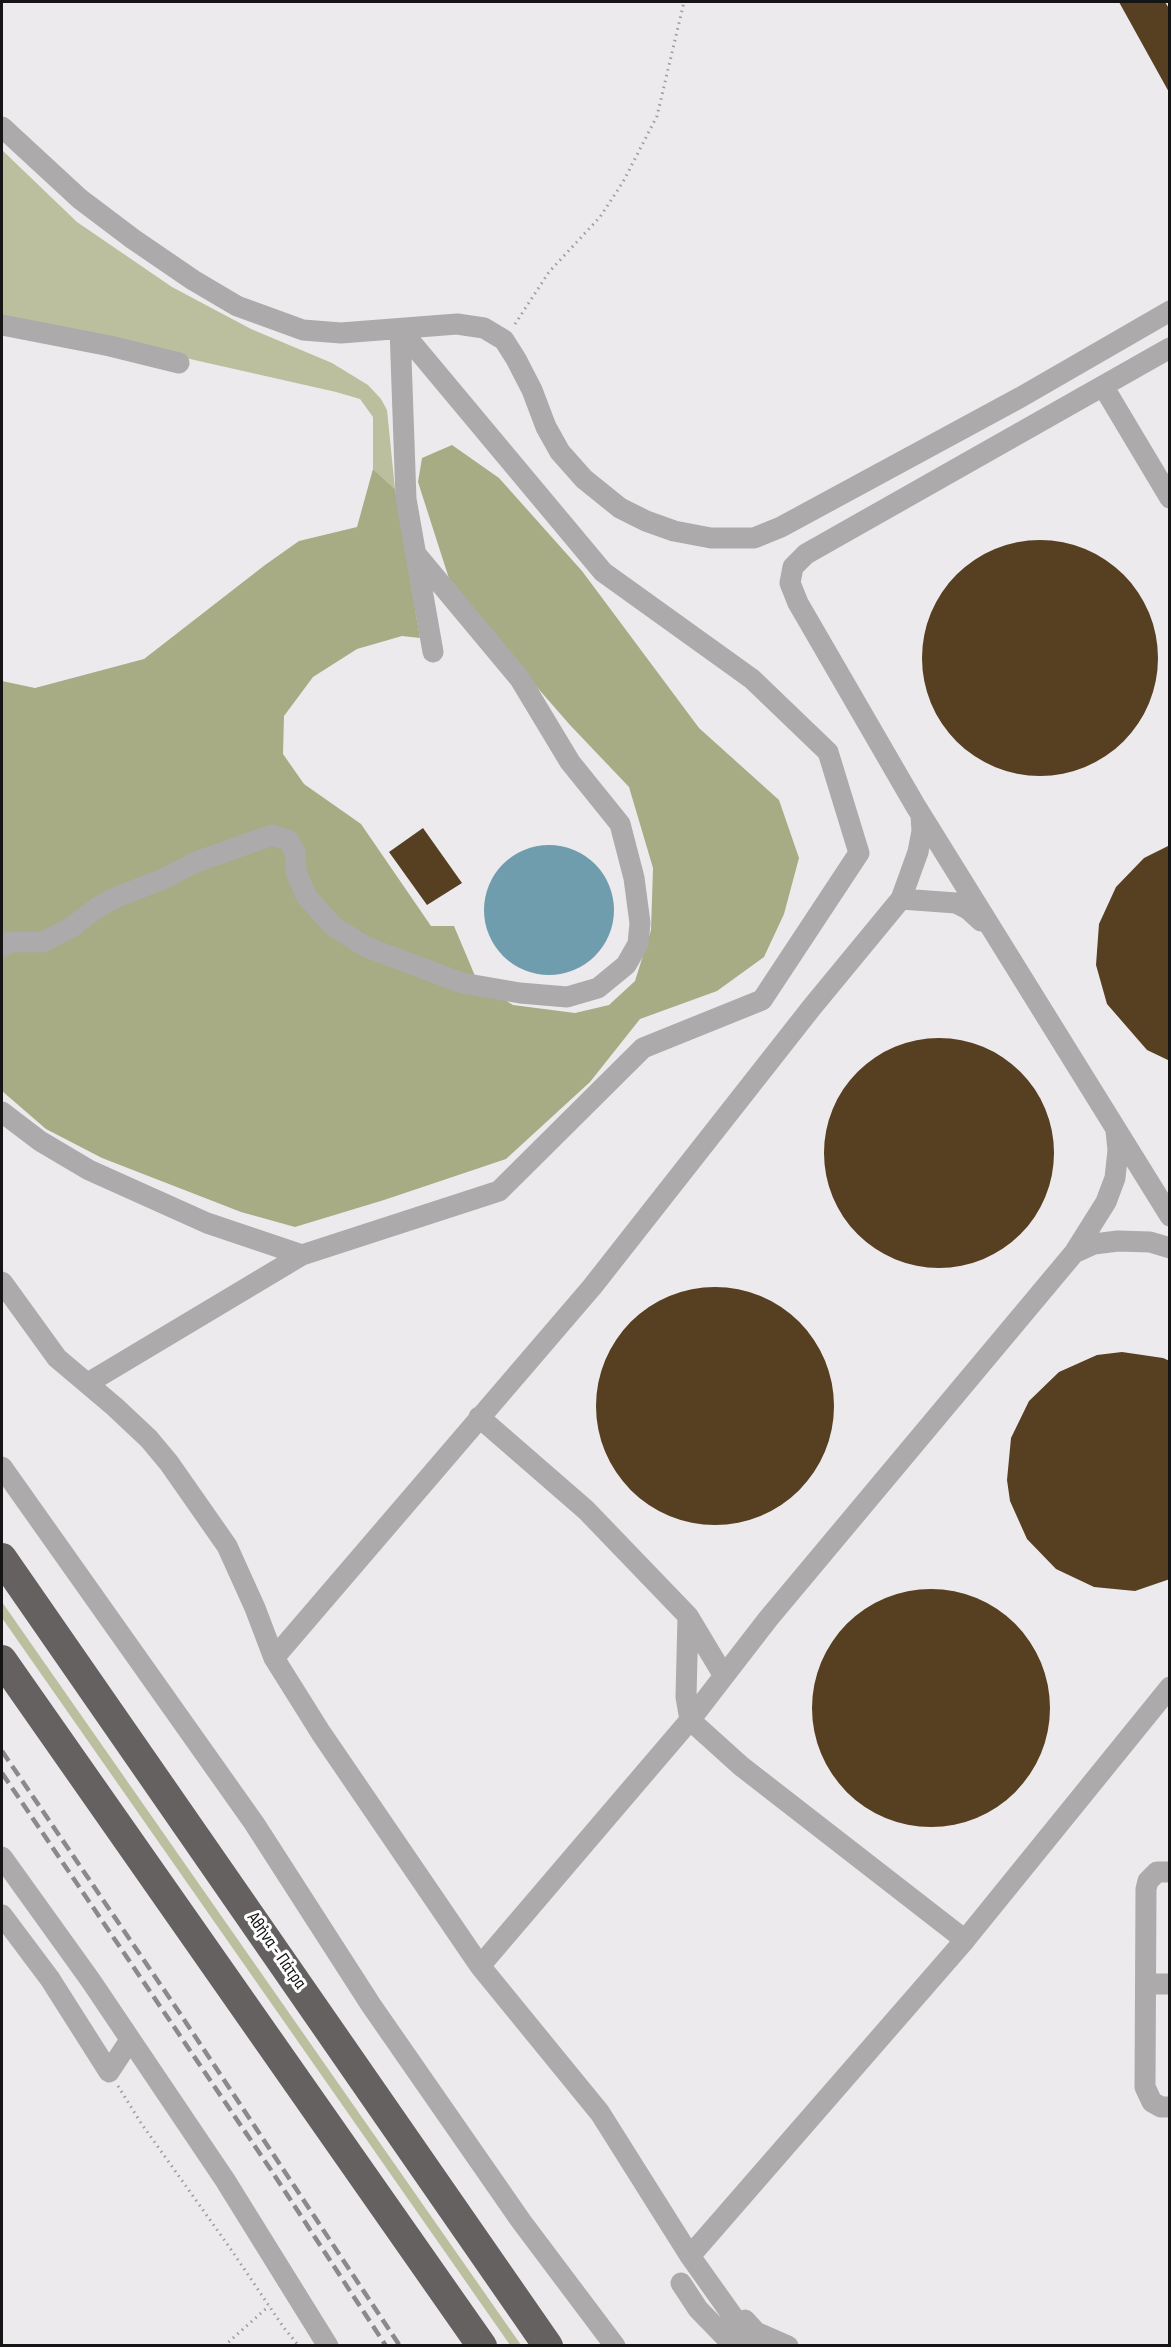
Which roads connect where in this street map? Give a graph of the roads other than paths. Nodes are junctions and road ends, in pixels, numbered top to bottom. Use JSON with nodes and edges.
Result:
{"nodes":[{"id":1,"x":2,"y":127,"type":"edge"},
{"id":2,"x":1170,"y":310,"type":"edge"},
{"id":3,"x":2,"y":325,"type":"edge"},
{"id":4,"x":400,"y":329,"type":"junction"},
{"id":5,"x":1170,"y":348,"type":"edge"},
{"id":6,"x":179,"y":363,"type":"dead end"},
{"id":7,"x":1103,"y":386,"type":"junction"},
{"id":8,"x":1170,"y":498,"type":"edge"},
{"id":9,"x":415,"y":553,"type":"junction"},
{"id":10,"x":433,"y":652,"type":"dead end"},
{"id":11,"x":921,"y":815,"type":"junction"},
{"id":12,"x":900,"y":899,"type":"junction"},
{"id":13,"x":992,"y":931,"type":"junction"},
{"id":14,"x":2,"y":947,"type":"edge"},
{"id":15,"x":2,"y":1112,"type":"edge"},
{"id":16,"x":1115,"y":1126,"type":"junction"},
{"id":17,"x":1170,"y":1216,"type":"edge"},
{"id":18,"x":1170,"y":1248,"type":"edge"},
{"id":19,"x":1074,"y":1253,"type":"junction"},
{"id":20,"x":302,"y":1255,"type":"junction"},
{"id":21,"x":2,"y":1282,"type":"edge"},
{"id":22,"x":88,"y":1383,"type":"junction"},
{"id":23,"x":479,"y":1417,"type":"junction"},
{"id":24,"x":2,"y":1467,"type":"edge"},
{"id":25,"x":2,"y":1558,"type":"edge"},
{"id":26,"x":688,"y":1616,"type":"junction"},
{"id":27,"x":274,"y":1658,"type":"junction"},
{"id":28,"x":2,"y":1660,"type":"edge"},
{"id":29,"x":724,"y":1676,"type":"junction"},
{"id":30,"x":1170,"y":1687,"type":"edge"},
{"id":31,"x":690,"y":1720,"type":"junction"},
{"id":32,"x":2,"y":1857,"type":"edge"},
{"id":33,"x":1170,"y":1872,"type":"edge"},
{"id":34,"x":2,"y":1915,"type":"edge"},
{"id":35,"x":965,"y":1940,"type":"junction"},
{"id":36,"x":480,"y":1966,"type":"junction"},
{"id":37,"x":1170,"y":1983,"type":"edge"},
{"id":38,"x":1146,"y":1984,"type":"junction"},
{"id":39,"x":130,"y":2040,"type":"junction"},
{"id":40,"x":1170,"y":2107,"type":"edge"},
{"id":41,"x":690,"y":2256,"type":"junction"},
{"id":42,"x":681,"y":2283,"type":"dead end"},
{"id":43,"x":711,"y":2286,"type":"junction"},
{"id":44,"x":328,"y":2346,"type":"edge"},
{"id":45,"x":482,"y":2346,"type":"edge"},
{"id":46,"x":548,"y":2346,"type":"edge"},
{"id":47,"x":615,"y":2346,"type":"edge"},
{"id":48,"x":734,"y":2346,"type":"edge"},
{"id":49,"x":754,"y":2346,"type":"edge"},
{"id":50,"x":788,"y":2346,"type":"edge"}],
"edges":[{"from":1,"to":4,"type":"street"},
{"from":2,"to":4,"type":"street"},
{"from":3,"to":6,"type":"street"},
{"from":4,"to":9,"type":"street"},
{"from":4,"to":20,"type":"street"},
{"from":5,"to":7,"type":"street"},
{"from":7,"to":8,"type":"street"},
{"from":7,"to":11,"type":"street"},
{"from":9,"to":10,"type":"street"},
{"from":9,"to":14,"type":"street"},
{"from":11,"to":12,"type":"street"},
{"from":11,"to":13,"type":"street"},
{"from":12,"to":13,"type":"street"},
{"from":12,"to":23,"type":"street"},
{"from":13,"to":16,"type":"street"},
{"from":15,"to":20,"type":"street"},
{"from":16,"to":17,"type":"street"},
{"from":16,"to":19,"type":"street"},
{"from":18,"to":19,"type":"street"},
{"from":19,"to":29,"type":"street"},
{"from":20,"to":22,"type":"street"},
{"from":21,"to":22,"type":"street"},
{"from":22,"to":27,"type":"street"},
{"from":23,"to":26,"type":"street"},
{"from":23,"to":27,"type":"street"},
{"from":24,"to":47,"type":"street"},
{"from":25,"to":46,"type":"highway","name":"Αθήνα - Πάτρα"},
{"from":26,"to":29,"type":"street"},
{"from":26,"to":31,"type":"street"},
{"from":27,"to":36,"type":"street"},
{"from":28,"to":45,"type":"highway"},
{"from":29,"to":31,"type":"street"},
{"from":30,"to":35,"type":"street"},
{"from":31,"to":35,"type":"street"},
{"from":31,"to":36,"type":"street"},
{"from":32,"to":39,"type":"street"},
{"from":33,"to":38,"type":"street"},
{"from":34,"to":39,"type":"street"},
{"from":35,"to":41,"type":"street"},
{"from":36,"to":41,"type":"street"},
{"from":37,"to":38,"type":"street"},
{"from":38,"to":40,"type":"street"},
{"from":39,"to":44,"type":"street"},
{"from":41,"to":43,"type":"street"},
{"from":42,"to":48,"type":"street"},
{"from":43,"to":49,"type":"street"},
{"from":43,"to":50,"type":"street"}]}
